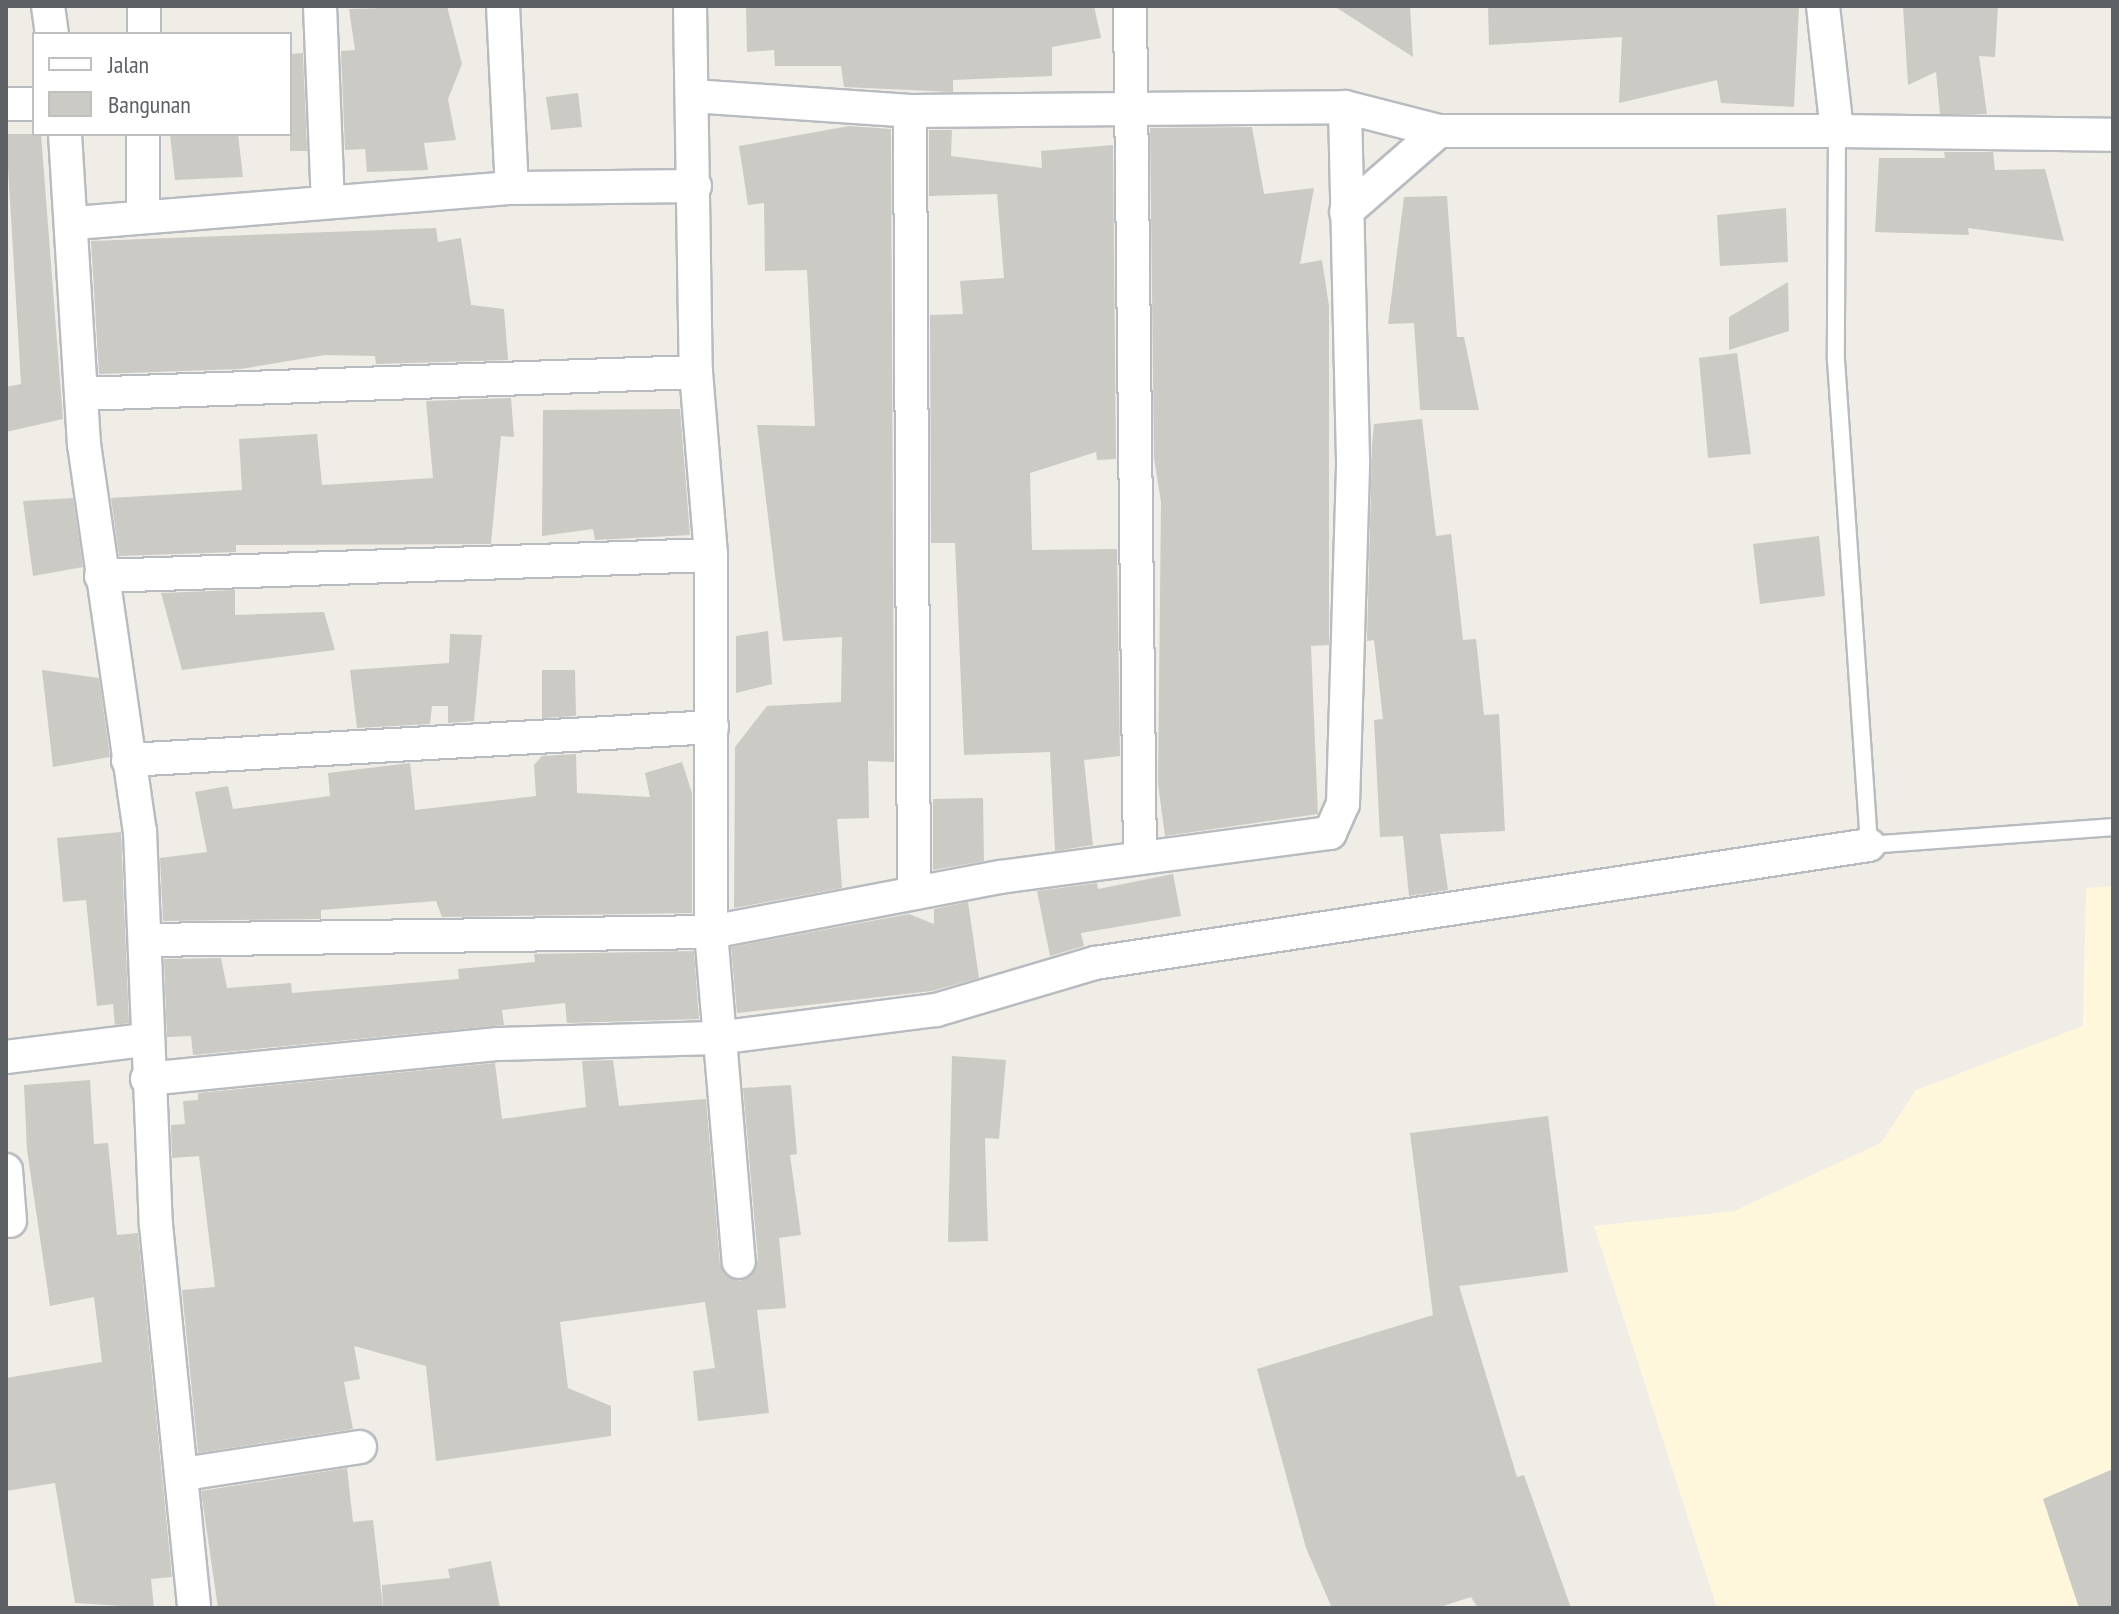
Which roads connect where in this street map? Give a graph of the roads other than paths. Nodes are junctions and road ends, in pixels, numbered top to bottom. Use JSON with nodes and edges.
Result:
{"nodes":[{"id":1,"x":48,"y":6,"type":"edge"},
{"id":2,"x":144,"y":6,"type":"edge"},
{"id":3,"x":320,"y":6,"type":"edge"},
{"id":4,"x":503,"y":6,"type":"edge"},
{"id":5,"x":690,"y":6,"type":"edge"},
{"id":6,"x":1130,"y":6,"type":"edge"},
{"id":7,"x":1823,"y":6,"type":"edge"},
{"id":8,"x":52,"y":32,"type":"edge"},
{"id":9,"x":144,"y":32,"type":"edge"},
{"id":10,"x":692,"y":96,"type":"junction"},
{"id":11,"x":6,"y":104,"type":"edge"},
{"id":12,"x":32,"y":104,"type":"edge"},
{"id":13,"x":1128,"y":106,"type":"junction"},
{"id":14,"x":1345,"y":107,"type":"junction"},
{"id":15,"x":910,"y":111,"type":"junction"},
{"id":16,"x":1439,"y":131,"type":"junction"},
{"id":17,"x":1837,"y":131,"type":"junction"},
{"id":18,"x":2113,"y":135,"type":"edge"},
{"id":19,"x":65,"y":136,"type":"edge"},
{"id":20,"x":143,"y":136,"type":"edge"},
{"id":21,"x":695,"y":186,"type":"junction"},
{"id":22,"x":512,"y":188,"type":"junction"},
{"id":23,"x":328,"y":201,"type":"junction"},
{"id":24,"x":1346,"y":212,"type":"junction"},
{"id":25,"x":143,"y":214,"type":"junction"},
{"id":26,"x":75,"y":223,"type":"junction"},
{"id":27,"x":696,"y":372,"type":"junction"},
{"id":28,"x":81,"y":394,"type":"junction"},
{"id":29,"x":711,"y":555,"type":"junction"},
{"id":30,"x":101,"y":576,"type":"junction"},
{"id":31,"x":712,"y":727,"type":"junction"},
{"id":32,"x":128,"y":760,"type":"junction"},
{"id":33,"x":2113,"y":827,"type":"edge"},
{"id":34,"x":1869,"y":845,"type":"junction"},
{"id":35,"x":1140,"y":858,"type":"junction"},
{"id":36,"x":914,"y":892,"type":"junction"},
{"id":37,"x":711,"y":932,"type":"junction"},
{"id":38,"x":146,"y":940,"type":"junction"},
{"id":39,"x":716,"y":1038,"type":"junction"},
{"id":40,"x":145,"y":1040,"type":"junction"},
{"id":41,"x":6,"y":1057,"type":"edge"},
{"id":42,"x":147,"y":1079,"type":"junction"},
{"id":43,"x":6,"y":1170,"type":"edge"},
{"id":44,"x":10,"y":1221,"type":"dead end"},
{"id":45,"x":739,"y":1262,"type":"dead end"},
{"id":46,"x":360,"y":1447,"type":"dead end"},
{"id":47,"x":184,"y":1474,"type":"junction"},
{"id":48,"x":194,"y":1608,"type":"edge"}],
"edges":[{"from":1,"to":8,"type":"street"},
{"from":2,"to":9,"type":"street"},
{"from":3,"to":23,"type":"street"},
{"from":4,"to":22,"type":"street"},
{"from":5,"to":10,"type":"street"},
{"from":6,"to":13,"type":"street"},
{"from":7,"to":17,"type":"street"},
{"from":10,"to":15,"type":"street"},
{"from":10,"to":21,"type":"street"},
{"from":11,"to":12,"type":"street"},
{"from":13,"to":14,"type":"street"},
{"from":13,"to":15,"type":"street"},
{"from":13,"to":35,"type":"street"},
{"from":14,"to":16,"type":"street"},
{"from":14,"to":24,"type":"street"},
{"from":15,"to":36,"type":"street"},
{"from":16,"to":17,"type":"street"},
{"from":16,"to":24,"type":"street"},
{"from":17,"to":18,"type":"street"},
{"from":17,"to":34,"type":"lane"},
{"from":19,"to":26,"type":"street"},
{"from":20,"to":25,"type":"street"},
{"from":21,"to":22,"type":"street"},
{"from":21,"to":27,"type":"street"},
{"from":22,"to":23,"type":"street"},
{"from":23,"to":25,"type":"street"},
{"from":24,"to":35,"type":"street"},
{"from":25,"to":26,"type":"street"},
{"from":26,"to":28,"type":"street"},
{"from":27,"to":28,"type":"street"},
{"from":27,"to":29,"type":"street"},
{"from":28,"to":30,"type":"street"},
{"from":29,"to":30,"type":"street"},
{"from":29,"to":31,"type":"street"},
{"from":30,"to":32,"type":"street"},
{"from":31,"to":32,"type":"street"},
{"from":31,"to":37,"type":"street"},
{"from":32,"to":38,"type":"street"},
{"from":33,"to":34,"type":"lane"},
{"from":34,"to":39,"type":"street"},
{"from":35,"to":36,"type":"street"},
{"from":36,"to":37,"type":"street"},
{"from":37,"to":38,"type":"street"},
{"from":37,"to":39,"type":"street"},
{"from":38,"to":40,"type":"street"},
{"from":39,"to":42,"type":"street"},
{"from":39,"to":45,"type":"street"},
{"from":40,"to":41,"type":"street"},
{"from":40,"to":42,"type":"street"},
{"from":42,"to":47,"type":"street"},
{"from":43,"to":44,"type":"street"},
{"from":46,"to":47,"type":"street"},
{"from":47,"to":48,"type":"street"}]}
